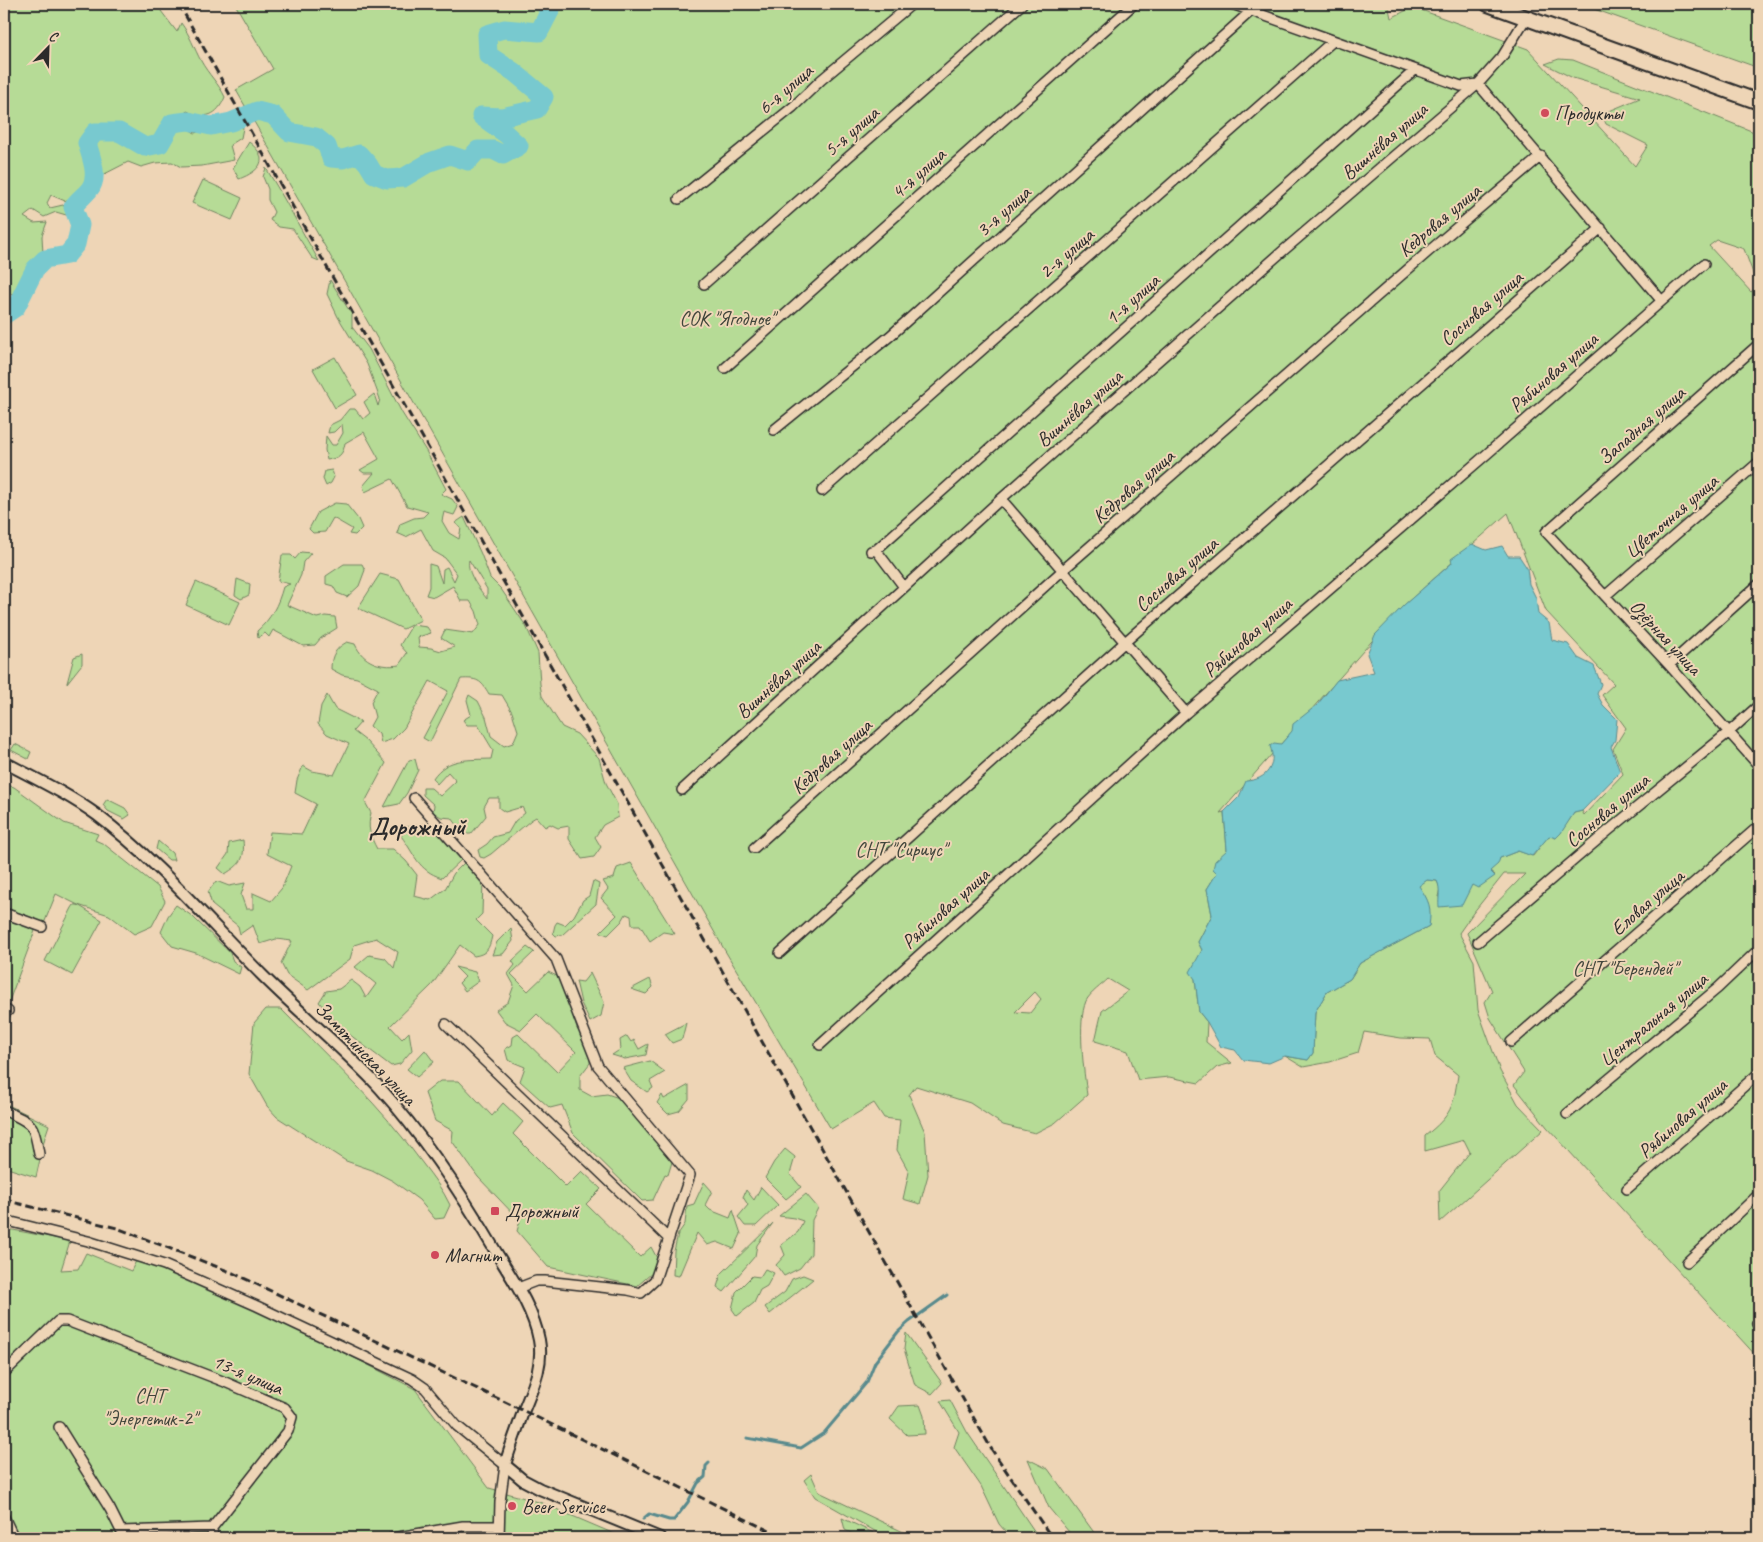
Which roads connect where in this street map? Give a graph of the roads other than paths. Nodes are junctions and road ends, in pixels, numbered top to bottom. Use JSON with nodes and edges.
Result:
{"nodes":[{"id":1,"x":912,"y":4,"type":"edge"},
{"id":2,"x":1022,"y":4,"type":"edge"},
{"id":3,"x":1134,"y":4,"type":"edge"},
{"id":4,"x":1232,"y":4,"type":"edge"},
{"id":5,"x":1488,"y":4,"type":"edge"},
{"id":6,"x":1252,"y":11,"type":"junction"},
{"id":7,"x":1526,"y":18,"type":"junction"},
{"id":8,"x":1333,"y":41,"type":"junction"},
{"id":9,"x":1415,"y":70,"type":"junction"},
{"id":10,"x":1478,"y":84,"type":"junction"},
{"id":11,"x":1759,"y":102,"type":"edge"},
{"id":12,"x":1541,"y":156,"type":"junction"},
{"id":13,"x":679,"y":199,"type":"dead end"},
{"id":14,"x":1601,"y":228,"type":"junction"},
{"id":15,"x":1704,"y":264,"type":"dead end"},
{"id":16,"x":704,"y":284,"type":"dead end"},
{"id":17,"x":1661,"y":300,"type":"junction"},
{"id":18,"x":1759,"y":344,"type":"edge"},
{"id":19,"x":725,"y":368,"type":"dead end"},
{"id":20,"x":774,"y":430,"type":"dead end"},
{"id":21,"x":1759,"y":462,"type":"edge"},
{"id":22,"x":822,"y":491,"type":"dead end"},
{"id":23,"x":1001,"y":499,"type":"junction"},
{"id":24,"x":1546,"y":532,"type":"joint"},
{"id":25,"x":1063,"y":570,"type":"junction"},
{"id":26,"x":1759,"y":584,"type":"edge"},
{"id":27,"x":904,"y":587,"type":"junction"},
{"id":28,"x":1605,"y":596,"type":"junction"},
{"id":29,"x":1125,"y":642,"type":"junction"},
{"id":30,"x":1669,"y":665,"type":"junction"},
{"id":31,"x":1759,"y":704,"type":"edge"},
{"id":32,"x":1186,"y":713,"type":"junction"},
{"id":33,"x":1729,"y":732,"type":"junction"},
{"id":34,"x":4,"y":762,"type":"edge"},
{"id":35,"x":1759,"y":766,"type":"edge"},
{"id":36,"x":682,"y":790,"type":"dead end"},
{"id":37,"x":414,"y":798,"type":"dead end"},
{"id":38,"x":1759,"y":826,"type":"edge"},
{"id":39,"x":754,"y":848,"type":"dead end"},
{"id":40,"x":4,"y":913,"type":"edge"},
{"id":41,"x":42,"y":927,"type":"dead end"},
{"id":42,"x":1478,"y":942,"type":"dead end"},
{"id":43,"x":1759,"y":949,"type":"edge"},
{"id":44,"x":780,"y":953,"type":"dead end"},
{"id":45,"x":446,"y":1024,"type":"dead end"},
{"id":46,"x":1511,"y":1042,"type":"dead end"},
{"id":47,"x":820,"y":1045,"type":"dead end"},
{"id":48,"x":1759,"y":1073,"type":"edge"},
{"id":49,"x":4,"y":1110,"type":"edge"},
{"id":50,"x":1567,"y":1114,"type":"dead end"},
{"id":51,"x":39,"y":1154,"type":"dead end"},
{"id":52,"x":1627,"y":1189,"type":"dead end"},
{"id":53,"x":1759,"y":1194,"type":"edge"},
{"id":54,"x":4,"y":1220,"type":"edge"},
{"id":55,"x":668,"y":1239,"type":"junction"},
{"id":56,"x":1687,"y":1262,"type":"dead end"},
{"id":57,"x":518,"y":1288,"type":"junction"},
{"id":58,"x":4,"y":1373,"type":"edge"},
{"id":59,"x":59,"y":1428,"type":"dead end"},
{"id":60,"x":505,"y":1465,"type":"junction"},
{"id":61,"x":4,"y":1516,"type":"edge"},
{"id":62,"x":499,"y":1526,"type":"junction"},
{"id":63,"x":212,"y":1528,"type":"junction"},
{"id":64,"x":14,"y":1538,"type":"edge"},
{"id":65,"x":213,"y":1538,"type":"edge"},
{"id":66,"x":392,"y":1538,"type":"edge"},
{"id":67,"x":499,"y":1538,"type":"edge"},
{"id":68,"x":660,"y":1538,"type":"edge"}],
"edges":[{"from":1,"to":13,"type":"street","name":"6-я улица"},
{"from":2,"to":16,"type":"street","name":"5-я улица"},
{"from":3,"to":19,"type":"street","name":"4-я улица"},
{"from":4,"to":6,"type":"street"},
{"from":5,"to":7,"type":"main road"},
{"from":6,"to":8,"type":"street"},
{"from":6,"to":20,"type":"street","name":"3-я улица"},
{"from":7,"to":10,"type":"street","name":"Вишнёвая улица"},
{"from":7,"to":11,"type":"main road"},
{"from":8,"to":9,"type":"street"},
{"from":8,"to":22,"type":"street","name":"2-я улица"},
{"from":9,"to":10,"type":"street"},
{"from":9,"to":27,"type":"street","name":"1-я улица"},
{"from":10,"to":12,"type":"street"},
{"from":10,"to":23,"type":"street","name":"Вишнёвая улица"},
{"from":12,"to":14,"type":"street"},
{"from":12,"to":25,"type":"street","name":"Кедровая улица"},
{"from":14,"to":17,"type":"street"},
{"from":14,"to":29,"type":"street","name":"Сосновая улица"},
{"from":15,"to":17,"type":"street","name":"Рябиновая улица"},
{"from":17,"to":32,"type":"street","name":"Рябиновая улица"},
{"from":18,"to":24,"type":"street","name":"Западная улица"},
{"from":21,"to":28,"type":"street","name":"Цветочная улица"},
{"from":23,"to":25,"type":"street"},
{"from":23,"to":27,"type":"street","name":"Вишнёвая улица"},
{"from":24,"to":28,"type":"street","name":"Озёрная улица"},
{"from":25,"to":29,"type":"street"},
{"from":25,"to":39,"type":"street","name":"Кедровая улица"},
{"from":26,"to":30,"type":"street"},
{"from":27,"to":36,"type":"street","name":"Вишнёвая улица"},
{"from":28,"to":30,"type":"street","name":"Озёрная улица"},
{"from":29,"to":32,"type":"street"},
{"from":29,"to":44,"type":"street","name":"Сосновая улица"},
{"from":30,"to":33,"type":"street","name":"Озёрная улица"},
{"from":31,"to":33,"type":"street","name":"Сосновая улица"},
{"from":32,"to":47,"type":"street","name":"Рябиновая улица"},
{"from":33,"to":35,"type":"street","name":"Озёрная улица"},
{"from":33,"to":42,"type":"street","name":"Сосновая улица"},
{"from":34,"to":57,"type":"street","name":"Замятинская улица"},
{"from":37,"to":55,"type":"street"},
{"from":38,"to":46,"type":"street","name":"Еловая улица"},
{"from":40,"to":41,"type":"street"},
{"from":43,"to":50,"type":"street","name":"Центральная улица"},
{"from":45,"to":55,"type":"street"},
{"from":48,"to":52,"type":"street","name":"Рябиновая улица"},
{"from":49,"to":51,"type":"street"},
{"from":53,"to":56,"type":"street"},
{"from":54,"to":60,"type":"street"},
{"from":55,"to":57,"type":"street"},
{"from":57,"to":60,"type":"street","name":"Замятинская улица"},
{"from":58,"to":63,"type":"street","name":"13-я улица"},
{"from":59,"to":63,"type":"street"},
{"from":60,"to":62,"type":"street"},
{"from":60,"to":68,"type":"street"},
{"from":61,"to":64,"type":"street"},
{"from":62,"to":66,"type":"street"},
{"from":62,"to":67,"type":"street"},
{"from":63,"to":65,"type":"street"}]}
